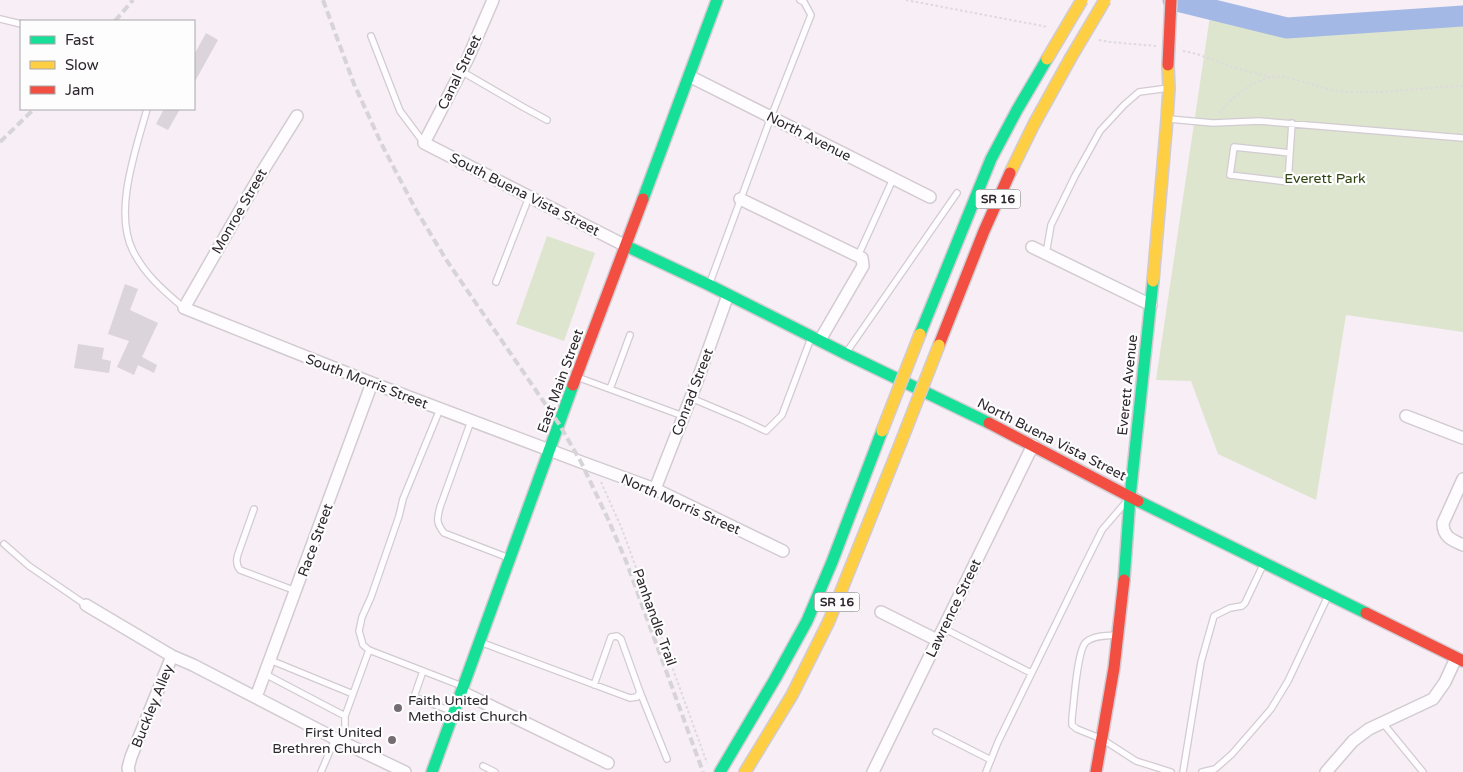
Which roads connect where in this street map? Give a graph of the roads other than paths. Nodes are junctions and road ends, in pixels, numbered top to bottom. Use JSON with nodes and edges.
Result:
{"nodes":[{"id":1,"x":493,"y":0,"type":"edge"},
{"id":2,"x":717,"y":0,"type":"edge"},
{"id":3,"x":800,"y":0,"type":"edge"},
{"id":4,"x":1082,"y":0,"type":"edge"},
{"id":5,"x":1105,"y":0,"type":"edge"},
{"id":6,"x":1172,"y":0,"type":"edge"},
{"id":7,"x":0,"y":19,"type":"edge"},
{"id":8,"x":20,"y":24,"type":"edge"},
{"id":9,"x":371,"y":36,"type":"dead end"},
{"id":10,"x":461,"y":71,"type":"junction"},
{"id":11,"x":689,"y":76,"type":"junction"},
{"id":12,"x":1169,"y":88,"type":"junction"},
{"id":13,"x":147,"y":110,"type":"edge"},
{"id":14,"x":297,"y":116,"type":"dead end"},
{"id":15,"x":771,"y":117,"type":"junction"},
{"id":16,"x":1166,"y":119,"type":"junction"},
{"id":17,"x":547,"y":120,"type":"dead end"},
{"id":18,"x":1292,"y":123,"type":"junction"},
{"id":19,"x":1463,"y":138,"type":"edge"},
{"id":20,"x":424,"y":143,"type":"junction"},
{"id":21,"x":1290,"y":153,"type":"junction"},
{"id":22,"x":893,"y":179,"type":"junction"},
{"id":23,"x":957,"y":192,"type":"dead end"},
{"id":24,"x":528,"y":197,"type":"junction"},
{"id":25,"x":930,"y":198,"type":"dead end"},
{"id":26,"x":740,"y":199,"type":"junction"},
{"id":27,"x":626,"y":246,"type":"junction"},
{"id":28,"x":1032,"y":247,"type":"dead end"},
{"id":29,"x":1046,"y":254,"type":"junction"},
{"id":30,"x":858,"y":256,"type":"junction"},
{"id":31,"x":496,"y":282,"type":"dead end"},
{"id":32,"x":709,"y":285,"type":"junction"},
{"id":33,"x":728,"y":295,"type":"junction"},
{"id":34,"x":1151,"y":305,"type":"junction"},
{"id":35,"x":184,"y":308,"type":"junction"},
{"id":36,"x":630,"y":335,"type":"dead end"},
{"id":37,"x":816,"y":338,"type":"junction"},
{"id":38,"x":846,"y":354,"type":"junction"},
{"id":39,"x":577,"y":377,"type":"junction"},
{"id":40,"x":372,"y":383,"type":"junction"},
{"id":41,"x":610,"y":389,"type":"junction"},
{"id":42,"x":691,"y":398,"type":"junction"},
{"id":43,"x":440,"y":409,"type":"junction"},
{"id":44,"x":683,"y":416,"type":"junction"},
{"id":45,"x":1406,"y":416,"type":"dead end"},
{"id":46,"x":471,"y":421,"type":"junction"},
{"id":47,"x":1463,"y":438,"type":"edge"},
{"id":48,"x":1033,"y":445,"type":"junction"},
{"id":49,"x":551,"y":450,"type":"junction"},
{"id":50,"x":1463,"y":479,"type":"edge"},
{"id":51,"x":655,"y":489,"type":"junction"},
{"id":52,"x":1130,"y":496,"type":"junction"},
{"id":53,"x":254,"y":508,"type":"dead end"},
{"id":54,"x":4,"y":544,"type":"dead end"},
{"id":55,"x":1463,"y":545,"type":"edge"},
{"id":56,"x":783,"y":550,"type":"dead end"},
{"id":57,"x":511,"y":559,"type":"junction"},
{"id":58,"x":1264,"y":562,"type":"junction"},
{"id":59,"x":296,"y":591,"type":"junction"},
{"id":60,"x":1329,"y":594,"type":"junction"},
{"id":61,"x":86,"y":605,"type":"joint"},
{"id":62,"x":881,"y":612,"type":"dead end"},
{"id":63,"x":943,"y":628,"type":"junction"},
{"id":64,"x":1119,"y":635,"type":"junction"},
{"id":65,"x":937,"y":640,"type":"junction"},
{"id":66,"x":480,"y":642,"type":"junction"},
{"id":67,"x":369,"y":650,"type":"junction"},
{"id":68,"x":172,"y":656,"type":"junction"},
{"id":69,"x":270,"y":660,"type":"junction"},
{"id":70,"x":1460,"y":660,"type":"edge"},
{"id":71,"x":423,"y":671,"type":"junction"},
{"id":72,"x":1031,"y":673,"type":"junction"},
{"id":73,"x":265,"y":674,"type":"junction"},
{"id":74,"x":594,"y":684,"type":"junction"},
{"id":75,"x":463,"y":689,"type":"junction"},
{"id":76,"x":640,"y":692,"type":"junction"},
{"id":77,"x":353,"y":694,"type":"junction"},
{"id":78,"x":256,"y":697,"type":"junction"},
{"id":79,"x":454,"y":712,"type":"junction"},
{"id":80,"x":345,"y":716,"type":"junction"},
{"id":81,"x":1382,"y":722,"type":"junction"},
{"id":82,"x":936,"y":732,"type":"dead end"},
{"id":83,"x":1102,"y":739,"type":"junction"},
{"id":84,"x":339,"y":740,"type":"junction"},
{"id":85,"x":668,"y":758,"type":"dead end"},
{"id":86,"x":991,"y":760,"type":"junction"},
{"id":87,"x":608,"y":762,"type":"dead end"},
{"id":88,"x":483,"y":766,"type":"dead end"},
{"id":89,"x":128,"y":772,"type":"edge"},
{"id":90,"x":320,"y":772,"type":"edge"},
{"id":91,"x":405,"y":772,"type":"edge"},
{"id":92,"x":432,"y":772,"type":"edge"},
{"id":93,"x":495,"y":772,"type":"edge"},
{"id":94,"x":720,"y":772,"type":"edge"},
{"id":95,"x":745,"y":772,"type":"edge"},
{"id":96,"x":873,"y":772,"type":"edge"},
{"id":97,"x":986,"y":772,"type":"edge"},
{"id":98,"x":1096,"y":772,"type":"edge"},
{"id":99,"x":1171,"y":772,"type":"edge"},
{"id":100,"x":1183,"y":772,"type":"edge"},
{"id":101,"x":1202,"y":772,"type":"edge"},
{"id":102,"x":1326,"y":772,"type":"edge"},
{"id":103,"x":1423,"y":772,"type":"edge"}],
"edges":[{"from":1,"to":10,"type":"street","name":"Canal Street"},
{"from":2,"to":11,"type":"main road","name":"East Main Street"},
{"from":3,"to":15,"type":"lane"},
{"from":4,"to":94,"type":"main road","number":"SR 16","bridge":true},
{"from":5,"to":95,"type":"main road","number":"SR 16","bridge":true},
{"from":6,"to":12,"type":"main road","name":"Everett Avenue","bridge":true},
{"from":7,"to":8,"type":"lane"},
{"from":9,"to":20,"type":"lane"},
{"from":10,"to":17,"type":"lane"},
{"from":10,"to":20,"type":"street","name":"Canal Street"},
{"from":11,"to":15,"type":"street","name":"North Avenue"},
{"from":11,"to":27,"type":"main road","name":"East Main Street"},
{"from":12,"to":16,"type":"main road","name":"Everett Avenue"},
{"from":12,"to":29,"type":"lane"},
{"from":13,"to":35,"type":"lane"},
{"from":14,"to":35,"type":"street","name":"Monroe Street"},
{"from":15,"to":22,"type":"street","name":"North Avenue"},
{"from":15,"to":26,"type":"lane"},
{"from":16,"to":18,"type":"lane"},
{"from":16,"to":34,"type":"main road","name":"Everett Avenue"},
{"from":18,"to":19,"type":"lane"},
{"from":18,"to":21,"type":"lane"},
{"from":20,"to":24,"type":"street","name":"South Buena Vista Street"},
{"from":21,"to":21,"type":"lane"},
{"from":22,"to":25,"type":"street","name":"North Avenue"},
{"from":22,"to":30,"type":"lane"},
{"from":23,"to":38,"type":"lane"},
{"from":24,"to":27,"type":"street","name":"South Buena Vista Street"},
{"from":24,"to":31,"type":"lane"},
{"from":26,"to":30,"type":"street"},
{"from":26,"to":32,"type":"lane"},
{"from":27,"to":32,"type":"main road","name":"North Buena Vista Street"},
{"from":27,"to":39,"type":"main road","name":"East Main Street"},
{"from":28,"to":29,"type":"street"},
{"from":29,"to":34,"type":"street"},
{"from":30,"to":37,"type":"street"},
{"from":32,"to":33,"type":"main road","name":"North Buena Vista Street"},
{"from":33,"to":37,"type":"main road","name":"North Buena Vista Street"},
{"from":33,"to":42,"type":"street","name":"Conrad Street"},
{"from":34,"to":52,"type":"main road","name":"Everett Avenue"},
{"from":35,"to":40,"type":"street","name":"South Morris Street"},
{"from":36,"to":41,"type":"lane"},
{"from":37,"to":38,"type":"main road","name":"North Buena Vista Street"},
{"from":37,"to":42,"type":"lane"},
{"from":38,"to":48,"type":"main road","name":"North Buena Vista Street"},
{"from":39,"to":41,"type":"lane"},
{"from":39,"to":49,"type":"main road","name":"East Main Street"},
{"from":40,"to":43,"type":"street","name":"South Morris Street"},
{"from":40,"to":59,"type":"street","name":"Race Street"},
{"from":41,"to":44,"type":"lane"},
{"from":42,"to":44,"type":"street","name":"Conrad Street"},
{"from":43,"to":46,"type":"street","name":"South Morris Street"},
{"from":43,"to":67,"type":"lane"},
{"from":44,"to":51,"type":"street","name":"Conrad Street"},
{"from":45,"to":47,"type":"street"},
{"from":46,"to":49,"type":"street","name":"South Morris Street"},
{"from":46,"to":57,"type":"lane"},
{"from":48,"to":52,"type":"main road","name":"North Buena Vista Street"},
{"from":48,"to":63,"type":"street","name":"Lawrence Street"},
{"from":49,"to":51,"type":"street","name":"North Morris Street"},
{"from":49,"to":57,"type":"main road","name":"East Main Street"},
{"from":50,"to":55,"type":"street"},
{"from":51,"to":56,"type":"street","name":"North Morris Street"},
{"from":52,"to":58,"type":"main road","name":"North Buena Vista Street"},
{"from":52,"to":64,"type":"main road","name":"Everett Avenue"},
{"from":52,"to":72,"type":"lane"},
{"from":53,"to":59,"type":"lane"},
{"from":54,"to":61,"type":"lane"},
{"from":57,"to":66,"type":"main road","name":"East Main Street"},
{"from":58,"to":60,"type":"main road","name":"North Buena Vista Street"},
{"from":58,"to":100,"type":"lane"},
{"from":59,"to":69,"type":"street","name":"Race Street"},
{"from":60,"to":70,"type":"main road","name":"North Buena Vista Street"},
{"from":60,"to":101,"type":"lane"},
{"from":61,"to":68,"type":"street"},
{"from":62,"to":65,"type":"street"},
{"from":63,"to":65,"type":"street","name":"Lawrence Street"},
{"from":63,"to":72,"type":"lane"},
{"from":64,"to":83,"type":"main road","name":"Everett Avenue"},
{"from":64,"to":83,"type":"lane"},
{"from":65,"to":96,"type":"street","name":"Lawrence Street"},
{"from":66,"to":74,"type":"lane"},
{"from":66,"to":75,"type":"main road","name":"East Main Street"},
{"from":67,"to":71,"type":"lane"},
{"from":67,"to":77,"type":"lane"},
{"from":68,"to":78,"type":"street"},
{"from":68,"to":89,"type":"street","name":"Buckley Alley"},
{"from":69,"to":73,"type":"street","name":"Race Street"},
{"from":69,"to":77,"type":"lane"},
{"from":70,"to":81,"type":"street"},
{"from":71,"to":75,"type":"lane"},
{"from":71,"to":79,"type":"lane"},
{"from":72,"to":86,"type":"lane"},
{"from":73,"to":78,"type":"street","name":"Race Street"},
{"from":73,"to":80,"type":"lane"},
{"from":74,"to":76,"type":"lane"},
{"from":74,"to":76,"type":"lane"},
{"from":75,"to":79,"type":"main road","name":"East Main Street"},
{"from":75,"to":87,"type":"street"},
{"from":76,"to":85,"type":"lane"},
{"from":77,"to":80,"type":"lane"},
{"from":78,"to":84,"type":"street"},
{"from":79,"to":92,"type":"main road","name":"East Main Street"},
{"from":80,"to":84,"type":"lane"},
{"from":81,"to":102,"type":"street"},
{"from":81,"to":103,"type":"lane"},
{"from":82,"to":86,"type":"lane"},
{"from":83,"to":98,"type":"main road","name":"Everett Avenue"},
{"from":83,"to":99,"type":"lane"},
{"from":84,"to":90,"type":"lane"},
{"from":84,"to":91,"type":"street"},
{"from":86,"to":97,"type":"lane"},
{"from":88,"to":93,"type":"lane"}]}
